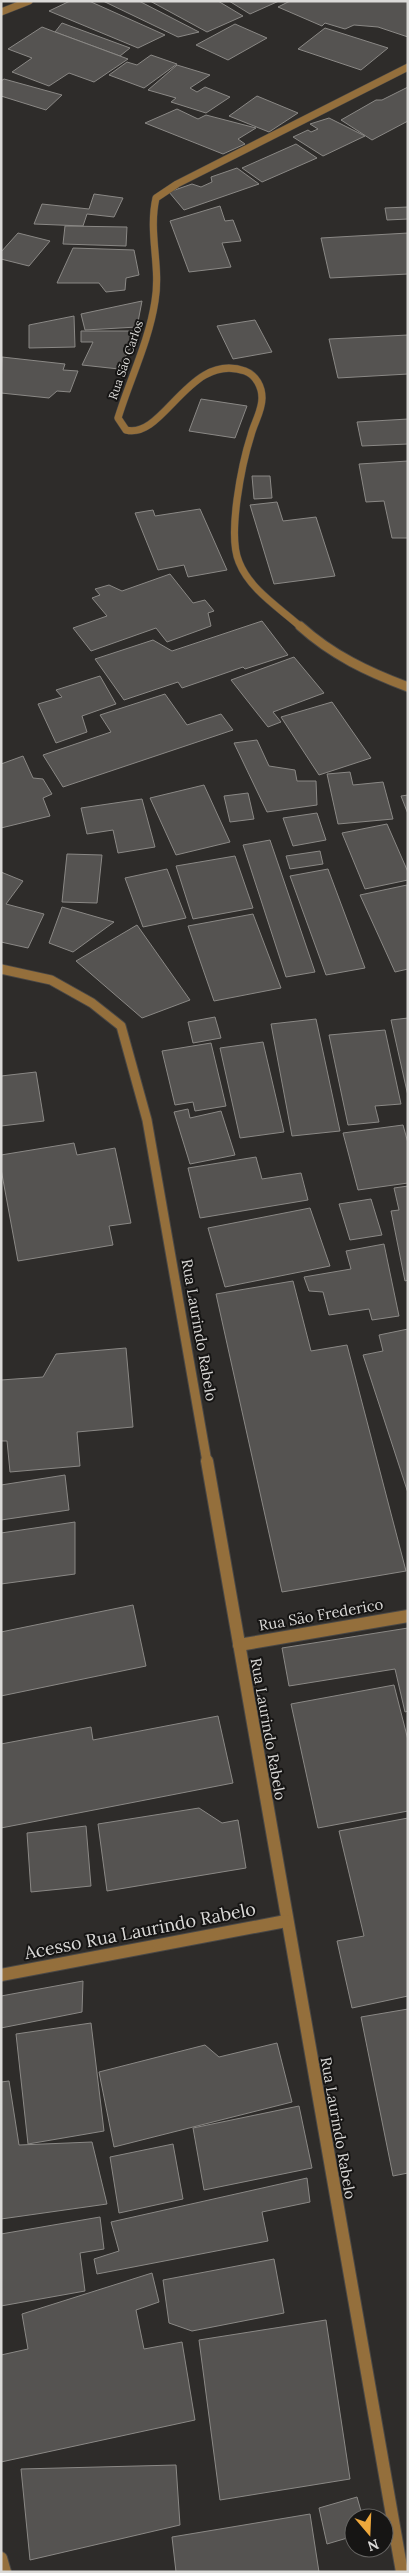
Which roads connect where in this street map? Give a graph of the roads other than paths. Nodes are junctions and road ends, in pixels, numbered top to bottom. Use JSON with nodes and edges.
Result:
{"nodes":[{"id":1,"x":29,"y":1,"type":"edge"},
{"id":2,"x":1,"y":12,"type":"edge"},
{"id":3,"x":408,"y":67,"type":"edge"},
{"id":4,"x":408,"y":687,"type":"edge"},
{"id":5,"x":1,"y":969,"type":"edge"},
{"id":6,"x":408,"y":1616,"type":"edge"},
{"id":7,"x":239,"y":1645,"type":"junction"},
{"id":8,"x":286,"y":1921,"type":"junction"},
{"id":9,"x":1,"y":1975,"type":"edge"},
{"id":10,"x":1,"y":2558,"type":"edge"},
{"id":11,"x":5,"y":2572,"type":"edge"},
{"id":12,"x":402,"y":2572,"type":"edge"}],
"edges":[{"from":1,"to":2,"type":"street"},
{"from":3,"to":4,"type":"street","name":"Rua São Carlos"},
{"from":5,"to":7,"type":"street","name":"Rua Laurindo Rabelo"},
{"from":6,"to":7,"type":"street","name":"Rua São Frederico"},
{"from":7,"to":8,"type":"street","name":"Rua Laurindo Rabelo"},
{"from":8,"to":9,"type":"street","name":"Acesso Rua Laurindo Rabelo"},
{"from":8,"to":12,"type":"street","name":"Rua Laurindo Rabelo"},
{"from":10,"to":11,"type":"street"}]}
